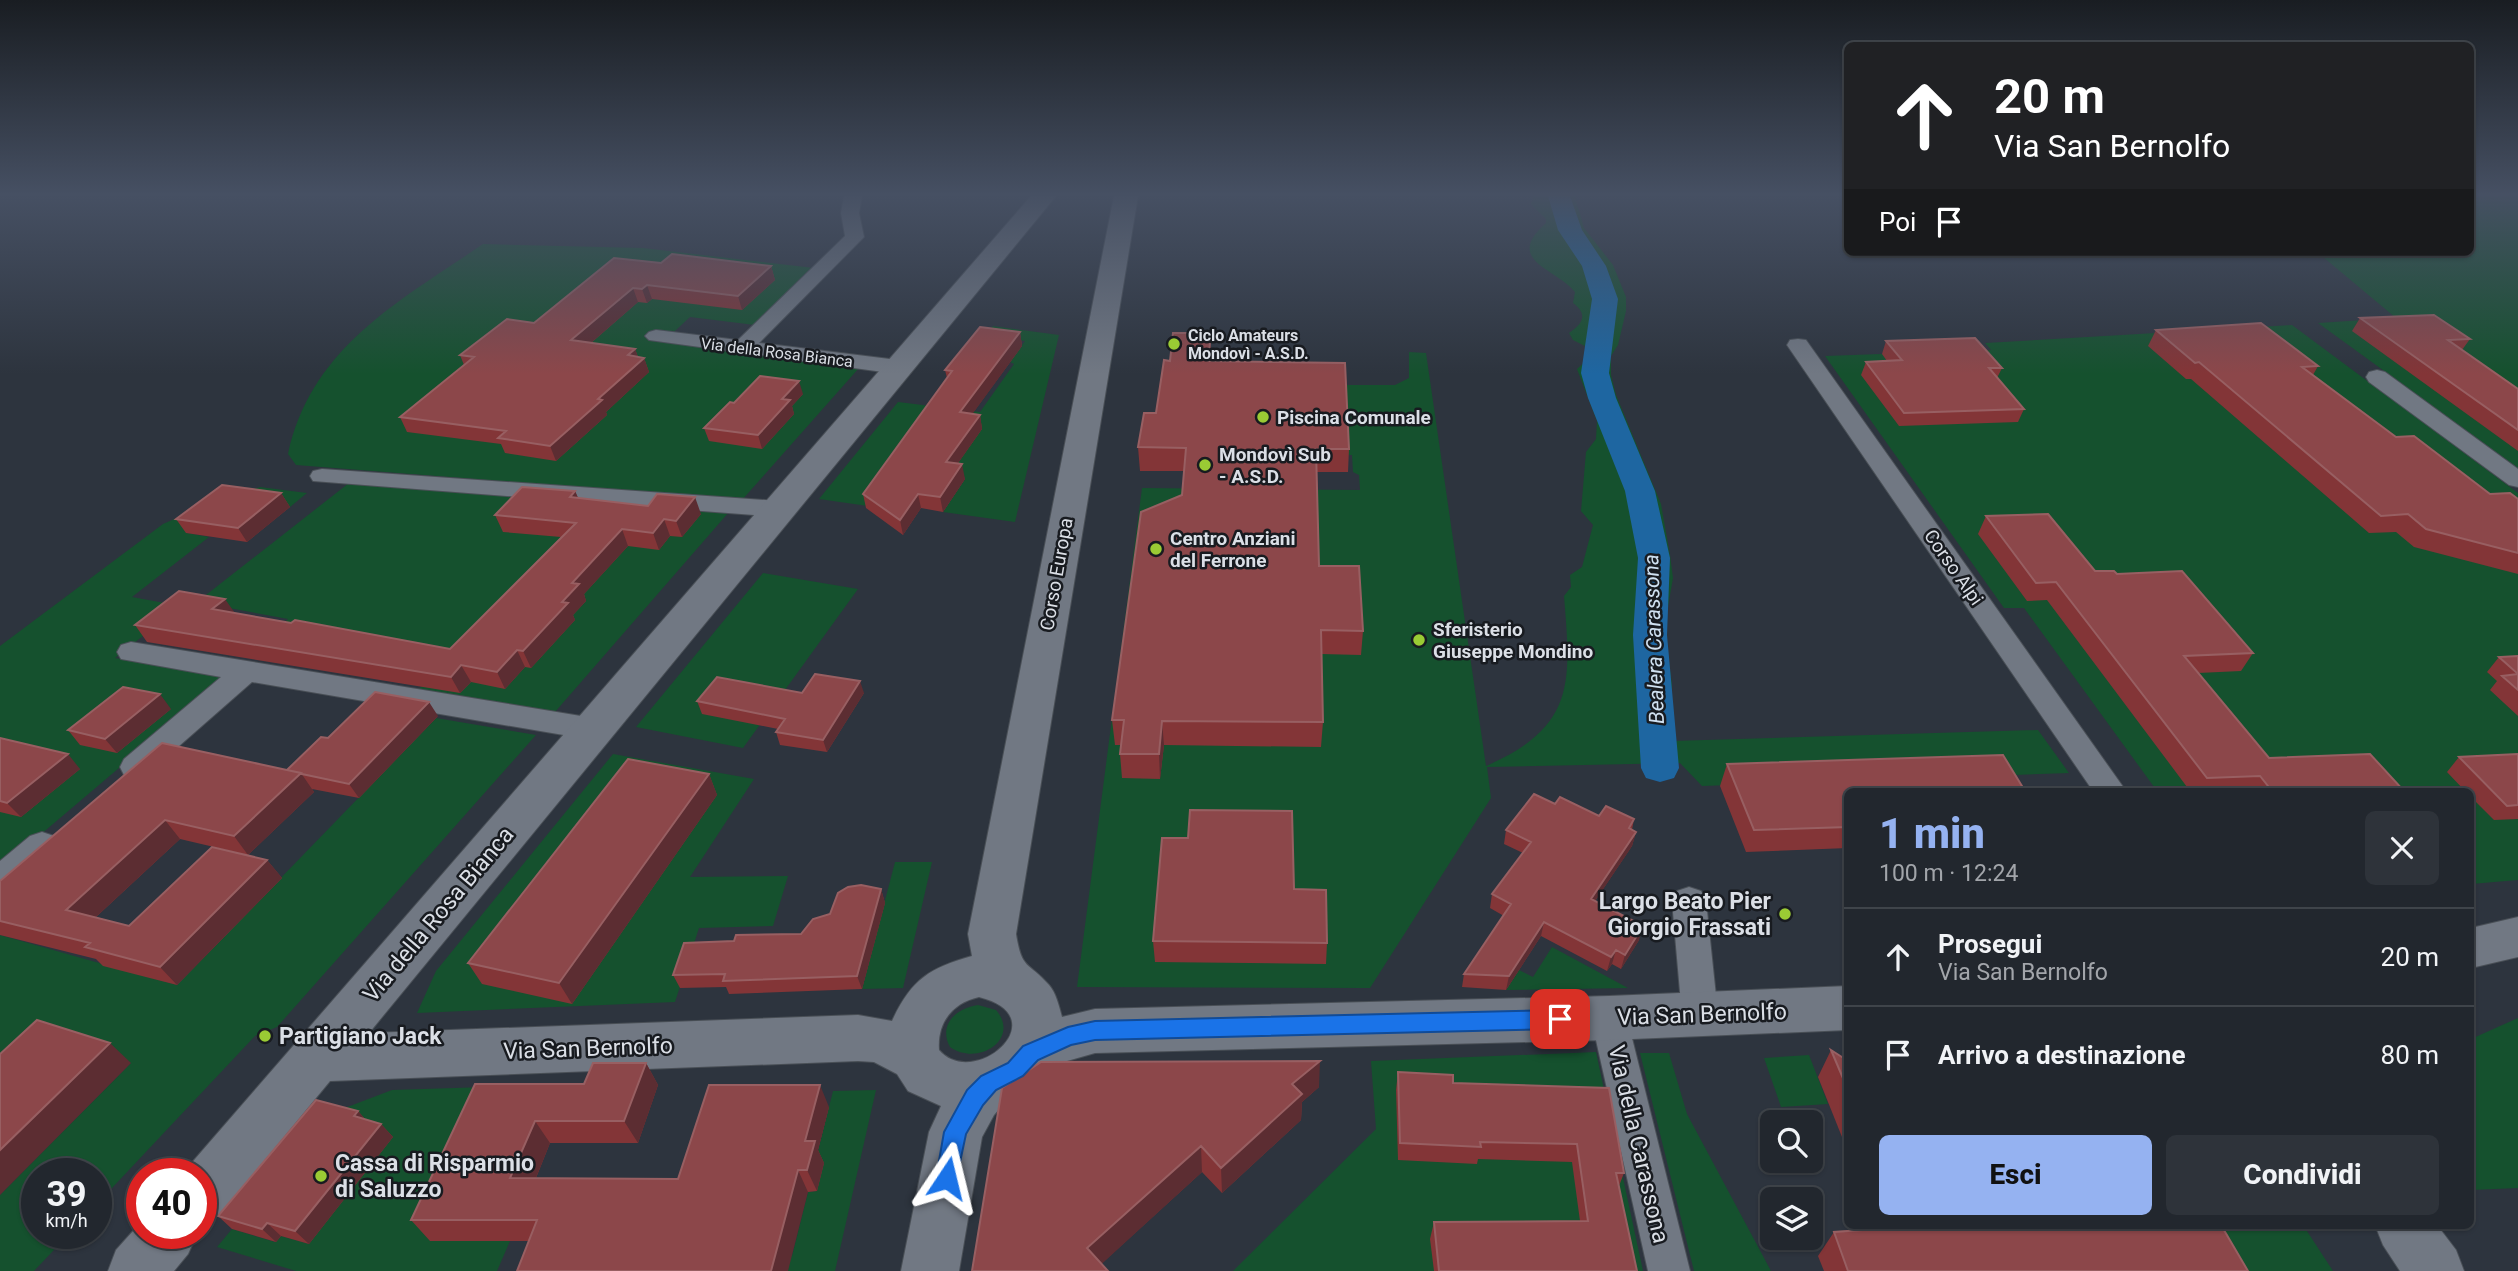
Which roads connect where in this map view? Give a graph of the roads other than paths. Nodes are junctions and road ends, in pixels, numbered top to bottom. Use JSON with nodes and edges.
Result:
{"nodes":[{"id":1,"x":836,"y":255,"type":"edge"},
{"id":2,"x":993,"y":255,"type":"edge"},
{"id":3,"x":1109,"y":255,"type":"edge"},
{"id":4,"x":656,"y":336,"type":"dead end"},
{"id":5,"x":1798,"y":345,"type":"dead end"},
{"id":6,"x":743,"y":347,"type":"junction"},
{"id":7,"x":898,"y":367,"type":"junction"},
{"id":8,"x":2377,"y":377,"type":"dead end"},
{"id":9,"x":322,"y":476,"type":"dead end"},
{"id":10,"x":2518,"y":480,"type":"edge"},
{"id":11,"x":779,"y":509,"type":"junction"},
{"id":12,"x":131,"y":652,"type":"dead end"},
{"id":13,"x":247,"y":671,"type":"junction"},
{"id":14,"x":593,"y":729,"type":"junction"},
{"id":15,"x":115,"y":783,"type":"edge"},
{"id":16,"x":2108,"y":788,"type":"edge"},
{"id":17,"x":63,"y":828,"type":"edge"},
{"id":18,"x":0,"y":881,"type":"edge"},
{"id":19,"x":1689,"y":901,"type":"dead end"},
{"id":20,"x":992,"y":934,"type":"junction"},
{"id":21,"x":2518,"y":937,"type":"edge"},
{"id":22,"x":2474,"y":947,"type":"edge"},
{"id":23,"x":1844,"y":1008,"type":"edge"},
{"id":24,"x":1025,"y":1014,"type":"junction"},
{"id":25,"x":1700,"y":1015,"type":"junction"},
{"id":26,"x":1609,"y":1018,"type":"junction"},
{"id":27,"x":933,"y":1033,"type":"junction"},
{"id":28,"x":317,"y":1058,"type":"junction"},
{"id":29,"x":989,"y":1083,"type":"junction"},
{"id":30,"x":956,"y":1132,"type":"junction"},
{"id":31,"x":217,"y":1175,"type":"edge"},
{"id":32,"x":2406,"y":1229,"type":"edge"},
{"id":33,"x":155,"y":1249,"type":"edge"},
{"id":34,"x":137,"y":1271,"type":"edge"},
{"id":35,"x":930,"y":1271,"type":"edge"},
{"id":36,"x":1669,"y":1271,"type":"edge"},
{"id":37,"x":2435,"y":1271,"type":"edge"}],
"edges":[{"from":1,"to":6,"type":"street"},
{"from":2,"to":7,"type":"street","name":"Via della Rosa Bianca"},
{"from":3,"to":20,"type":"street","name":"Corso Europa"},
{"from":4,"to":6,"type":"street","name":"Via della Rosa Bianca"},
{"from":5,"to":16,"type":"street","name":"Corso Alpi"},
{"from":6,"to":7,"type":"street","name":"Via della Rosa Bianca"},
{"from":7,"to":11,"type":"street","name":"Via della Rosa Bianca"},
{"from":8,"to":10,"type":"street"},
{"from":9,"to":11,"type":"street"},
{"from":11,"to":14,"type":"street","name":"Via della Rosa Bianca"},
{"from":12,"to":13,"type":"street"},
{"from":13,"to":14,"type":"street"},
{"from":13,"to":15,"type":"street"},
{"from":14,"to":28,"type":"street","name":"Via della Rosa Bianca"},
{"from":17,"to":18,"type":"street"},
{"from":19,"to":25,"type":"street"},
{"from":20,"to":24,"type":"street","name":"Corso Europa"},
{"from":20,"to":27,"type":"street","name":"Corso Europa"},
{"from":21,"to":22,"type":"street"},
{"from":23,"to":25,"type":"street","name":"Via San Bernolfo"},
{"from":24,"to":26,"type":"street","name":"Via San Bernolfo"},
{"from":24,"to":27,"type":"street"},
{"from":24,"to":29,"type":"street"},
{"from":25,"to":26,"type":"street","name":"Via San Bernolfo"},
{"from":26,"to":36,"type":"street","name":"Via della Carassona"},
{"from":27,"to":28,"type":"street","name":"Via San Bernolfo"},
{"from":27,"to":29,"type":"street"},
{"from":27,"to":30,"type":"street"},
{"from":28,"to":31,"type":"street","name":"Via della Rosa Bianca"},
{"from":29,"to":30,"type":"street"},
{"from":30,"to":35,"type":"street"},
{"from":32,"to":37,"type":"street"},
{"from":33,"to":34,"type":"street"}]}
